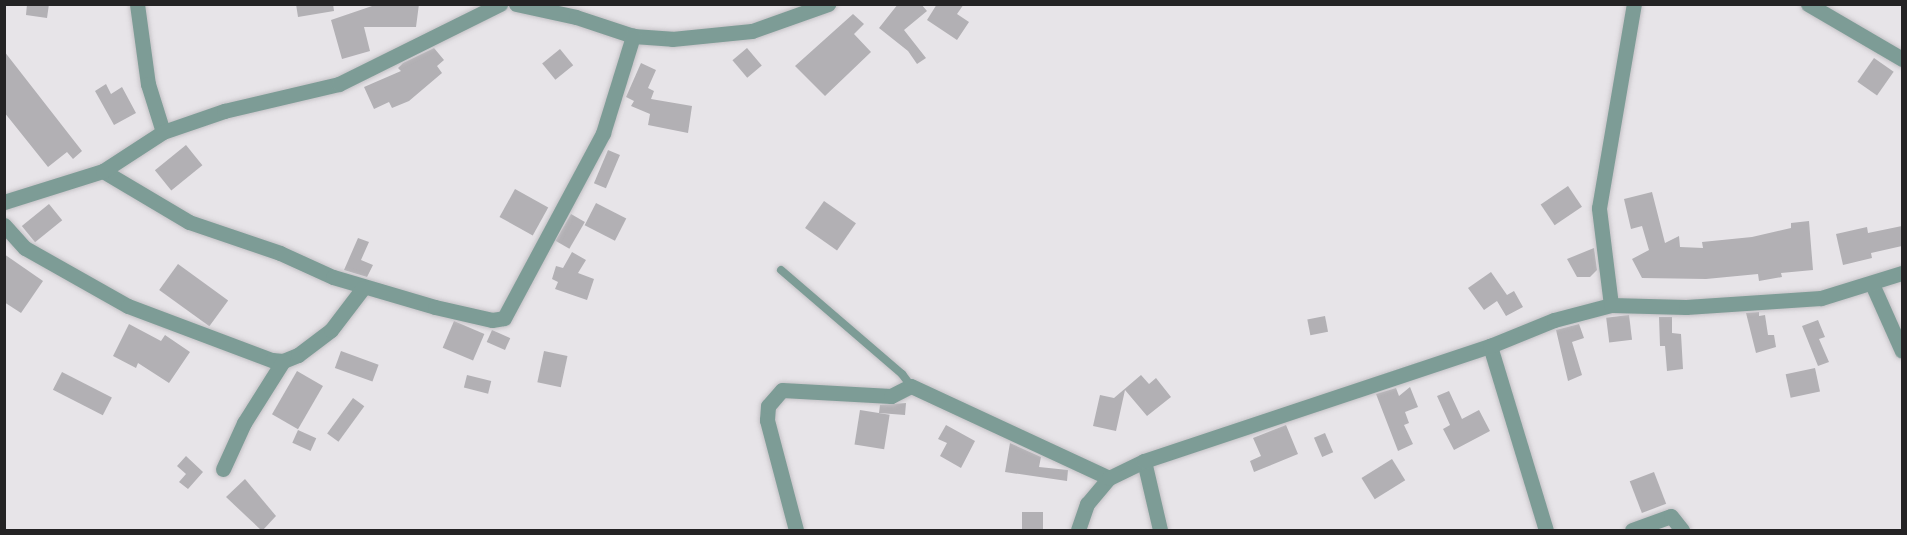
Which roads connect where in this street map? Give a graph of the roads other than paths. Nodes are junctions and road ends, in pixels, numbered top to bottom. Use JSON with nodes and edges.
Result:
{"nodes":[{"id":1,"x":500,"y":4,"type":"edge"},
{"id":2,"x":516,"y":4,"type":"edge"},
{"id":3,"x":828,"y":4,"type":"edge"},
{"id":4,"x":1634,"y":4,"type":"edge"},
{"id":5,"x":1808,"y":4,"type":"edge"},
{"id":6,"x":138,"y":5,"type":"edge"},
{"id":7,"x":633,"y":36,"type":"junction"},
{"id":8,"x":1902,"y":59,"type":"edge"},
{"id":9,"x":163,"y":132,"type":"junction"},
{"id":10,"x":103,"y":171,"type":"junction"},
{"id":11,"x":4,"y":202,"type":"edge"},
{"id":12,"x":4,"y":225,"type":"edge"},
{"id":13,"x":781,"y":270,"type":"dead end"},
{"id":14,"x":1902,"y":273,"type":"edge"},
{"id":15,"x":1872,"y":284,"type":"junction"},
{"id":16,"x":363,"y":288,"type":"junction"},
{"id":17,"x":1611,"y":305,"type":"junction"},
{"id":18,"x":1490,"y":346,"type":"junction"},
{"id":19,"x":1902,"y":351,"type":"edge"},
{"id":20,"x":283,"y":361,"type":"junction"},
{"id":21,"x":910,"y":386,"type":"junction"},
{"id":22,"x":1144,"y":460,"type":"junction"},
{"id":23,"x":223,"y":470,"type":"dead end"},
{"id":24,"x":1109,"y":478,"type":"junction"},
{"id":25,"x":796,"y":531,"type":"edge"},
{"id":26,"x":1078,"y":531,"type":"edge"},
{"id":27,"x":1160,"y":531,"type":"edge"},
{"id":28,"x":1546,"y":531,"type":"edge"},
{"id":29,"x":1632,"y":531,"type":"edge"},
{"id":30,"x":1682,"y":531,"type":"edge"}],
"edges":[{"from":1,"to":9,"type":"street"},
{"from":2,"to":7,"type":"street"},
{"from":3,"to":7,"type":"street"},
{"from":4,"to":17,"type":"street"},
{"from":5,"to":8,"type":"street"},
{"from":6,"to":9,"type":"street"},
{"from":7,"to":16,"type":"street"},
{"from":9,"to":10,"type":"street"},
{"from":10,"to":11,"type":"street"},
{"from":10,"to":16,"type":"street"},
{"from":12,"to":20,"type":"street"},
{"from":13,"to":21,"type":"lane"},
{"from":14,"to":15,"type":"street"},
{"from":15,"to":17,"type":"street"},
{"from":15,"to":19,"type":"street"},
{"from":16,"to":20,"type":"street"},
{"from":17,"to":18,"type":"street"},
{"from":18,"to":22,"type":"street"},
{"from":18,"to":28,"type":"street"},
{"from":20,"to":23,"type":"street"},
{"from":21,"to":24,"type":"street"},
{"from":21,"to":25,"type":"street"},
{"from":22,"to":24,"type":"street"},
{"from":22,"to":27,"type":"street"},
{"from":24,"to":26,"type":"street"},
{"from":29,"to":30,"type":"street"}]}
